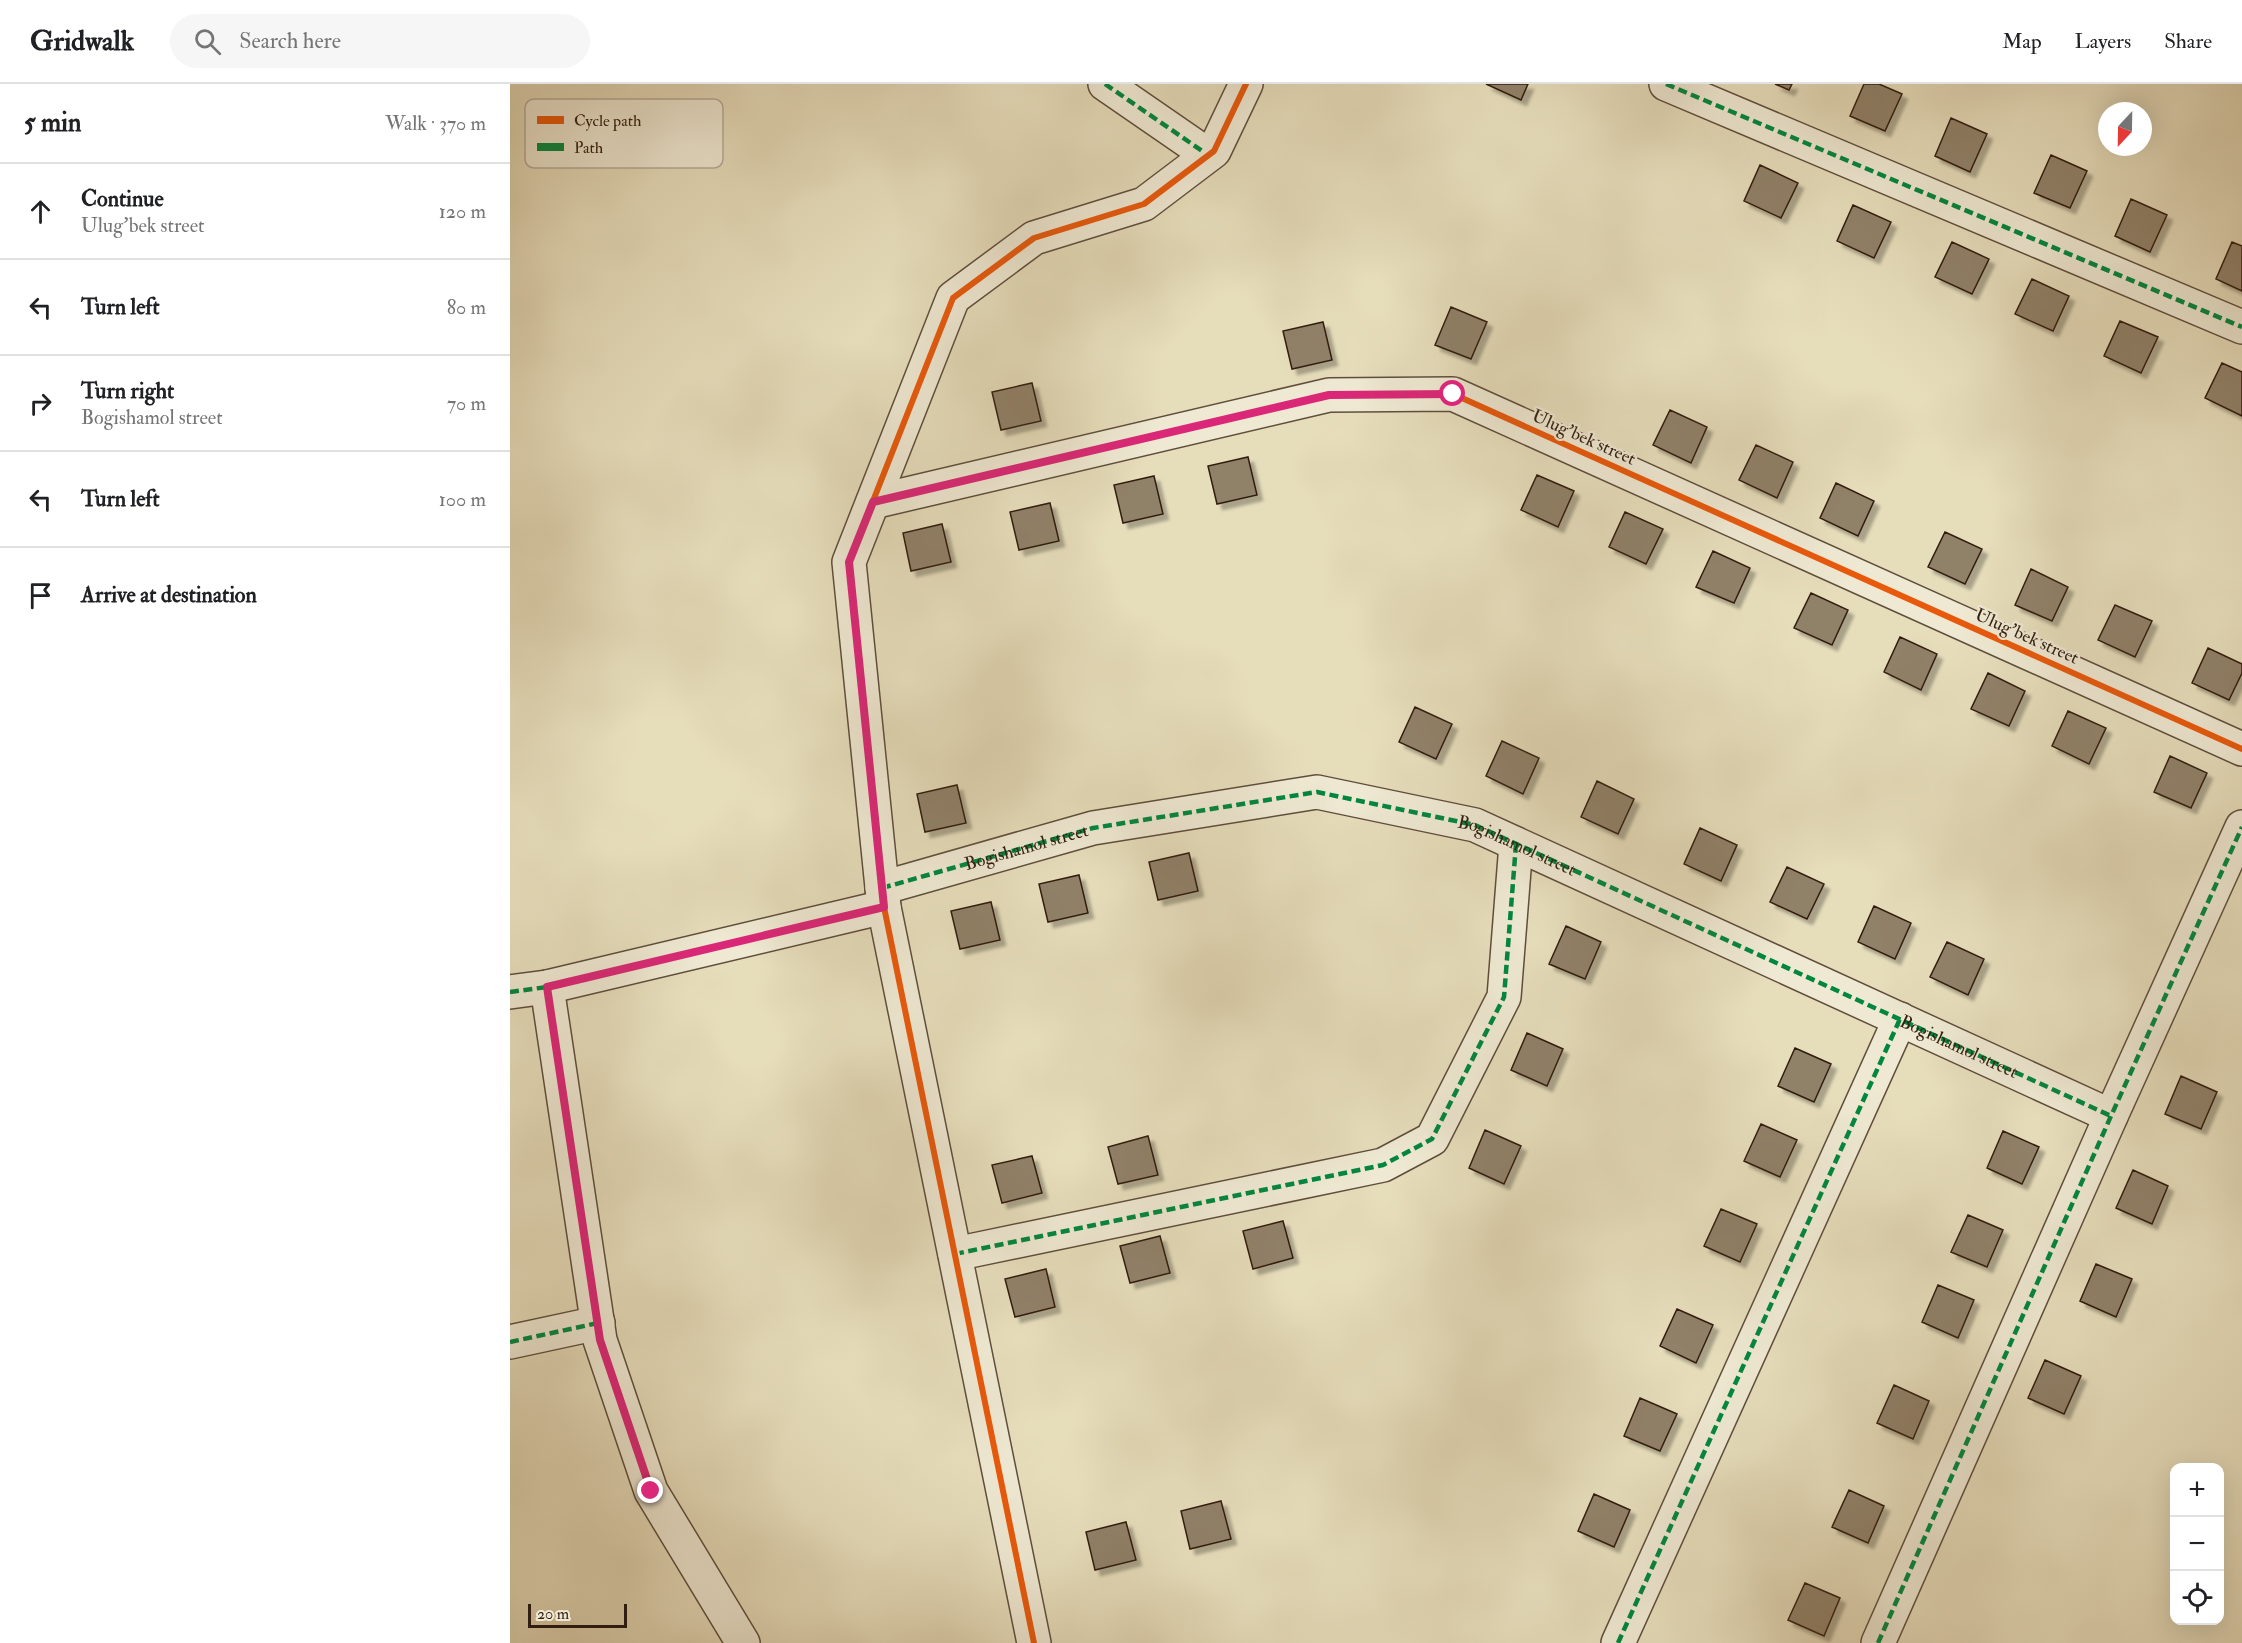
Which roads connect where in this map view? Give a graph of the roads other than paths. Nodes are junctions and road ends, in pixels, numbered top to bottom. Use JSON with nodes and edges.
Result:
{"nodes":[{"id":1,"x":1105,"y":84,"type":"edge"},
{"id":2,"x":1246,"y":84,"type":"edge"},
{"id":3,"x":1666,"y":84,"type":"edge"},
{"id":4,"x":1208,"y":155,"type":"junction"},
{"id":5,"x":2242,"y":327,"type":"edge"},
{"id":6,"x":873,"y":502,"type":"junction"},
{"id":7,"x":2242,"y":749,"type":"edge"},
{"id":8,"x":2242,"y":827,"type":"edge"},
{"id":9,"x":1516,"y":844,"type":"junction"},
{"id":10,"x":883,"y":897,"type":"junction"},
{"id":11,"x":547,"y":987,"type":"junction"},
{"id":12,"x":510,"y":992,"type":"edge"},
{"id":13,"x":1900,"y":1019,"type":"junction"},
{"id":14,"x":2111,"y":1116,"type":"junction"},
{"id":15,"x":955,"y":1254,"type":"junction"},
{"id":16,"x":598,"y":1323,"type":"junction"},
{"id":17,"x":510,"y":1342,"type":"edge"},
{"id":18,"x":742,"y":1643,"type":"edge"},
{"id":19,"x":1034,"y":1643,"type":"edge"},
{"id":20,"x":1618,"y":1643,"type":"edge"},
{"id":21,"x":1878,"y":1643,"type":"edge"}],
"edges":[{"from":1,"to":4,"type":"street"},
{"from":2,"to":4,"type":"street"},
{"from":3,"to":5,"type":"street"},
{"from":4,"to":6,"type":"street"},
{"from":6,"to":7,"type":"street","name":"Ulug'bek street"},
{"from":6,"to":10,"type":"street"},
{"from":8,"to":14,"type":"street"},
{"from":9,"to":10,"type":"street","name":"Bogishamol street"},
{"from":9,"to":13,"type":"street","name":"Bogishamol street"},
{"from":9,"to":15,"type":"street"},
{"from":10,"to":11,"type":"street","name":"Bogishamol street"},
{"from":10,"to":15,"type":"street"},
{"from":11,"to":12,"type":"street","name":"Bogishamol street"},
{"from":11,"to":16,"type":"street"},
{"from":13,"to":14,"type":"street","name":"Bogishamol street"},
{"from":13,"to":20,"type":"street"},
{"from":14,"to":21,"type":"street"},
{"from":15,"to":19,"type":"street"},
{"from":16,"to":17,"type":"street"},
{"from":16,"to":18,"type":"street"}]}
